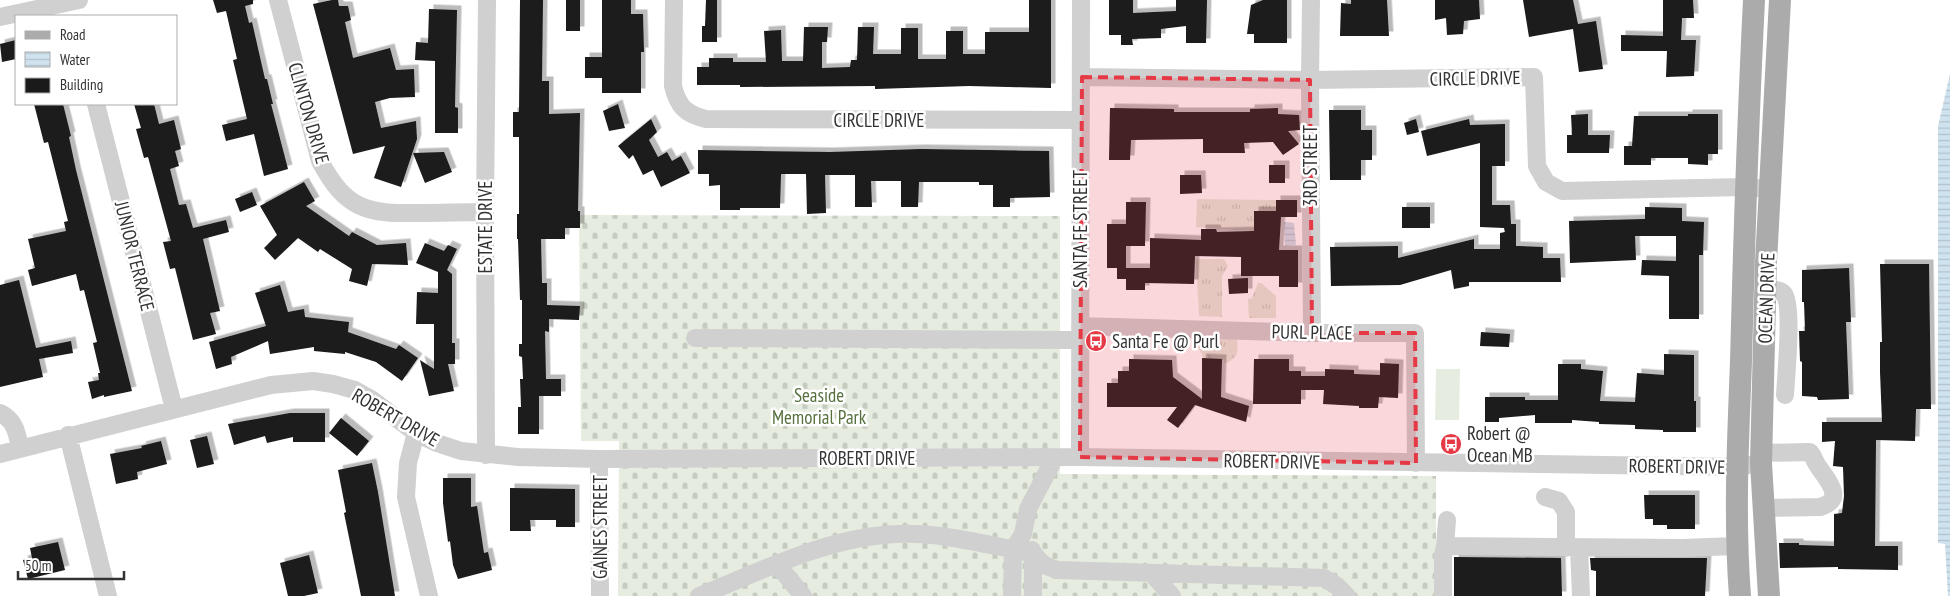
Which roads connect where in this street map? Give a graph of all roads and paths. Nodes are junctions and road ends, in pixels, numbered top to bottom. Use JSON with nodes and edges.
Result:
{"nodes":[{"id":1,"x":278,"y":0,"type":"edge"},
{"id":2,"x":487,"y":0,"type":"edge"},
{"id":3,"x":674,"y":0,"type":"edge"},
{"id":4,"x":1081,"y":0,"type":"edge"},
{"id":5,"x":1311,"y":0,"type":"edge"},
{"id":6,"x":1754,"y":0,"type":"edge"},
{"id":7,"x":1780,"y":2,"type":"edge"},
{"id":8,"x":74,"y":6,"type":"edge"},
{"id":9,"x":0,"y":17,"type":"edge"},
{"id":10,"x":1082,"y":77,"type":"junction"},
{"id":11,"x":1310,"y":80,"type":"junction"},
{"id":12,"x":1750,"y":81,"type":"junction"},
{"id":13,"x":1776,"y":82,"type":"junction"},
{"id":14,"x":96,"y":105,"type":"edge"},
{"id":15,"x":1081,"y":120,"type":"junction"},
{"id":16,"x":1745,"y":186,"type":"junction"},
{"id":17,"x":1770,"y":189,"type":"junction"},
{"id":18,"x":485,"y":212,"type":"junction"},
{"id":19,"x":1766,"y":289,"type":"junction"},
{"id":20,"x":1742,"y":295,"type":"junction"},
{"id":21,"x":1080,"y":333,"type":"junction"},
{"id":22,"x":1312,"y":333,"type":"junction"},
{"id":23,"x":695,"y":338,"type":"dead end"},
{"id":24,"x":1785,"y":395,"type":"dead end"},
{"id":25,"x":174,"y":409,"type":"junction"},
{"id":26,"x":0,"y":413,"type":"edge"},
{"id":27,"x":416,"y":433,"type":"junction"},
{"id":28,"x":68,"y":435,"type":"junction"},
{"id":29,"x":20,"y":448,"type":"junction"},
{"id":30,"x":0,"y":454,"type":"edge"},
{"id":31,"x":486,"y":455,"type":"junction"},
{"id":32,"x":1055,"y":457,"type":"junction"},
{"id":33,"x":1080,"y":457,"type":"junction"},
{"id":34,"x":599,"y":458,"type":"junction"},
{"id":35,"x":1761,"y":458,"type":"junction"},
{"id":36,"x":1416,"y":463,"type":"junction"},
{"id":37,"x":1738,"y":467,"type":"junction"},
{"id":38,"x":1545,"y":497,"type":"dead end"},
{"id":39,"x":1764,"y":508,"type":"junction"},
{"id":40,"x":1447,"y":520,"type":"dead end"},
{"id":41,"x":1023,"y":534,"type":"junction"},
{"id":42,"x":1446,"y":546,"type":"junction"},
{"id":43,"x":1736,"y":546,"type":"junction"},
{"id":44,"x":1572,"y":548,"type":"junction"},
{"id":45,"x":1013,"y":550,"type":"junction"},
{"id":46,"x":1033,"y":553,"type":"junction"},
{"id":47,"x":777,"y":564,"type":"junction"},
{"id":48,"x":1152,"y":574,"type":"junction"},
{"id":49,"x":108,"y":596,"type":"edge"},
{"id":50,"x":429,"y":596,"type":"edge"},
{"id":51,"x":600,"y":596,"type":"edge"},
{"id":52,"x":699,"y":596,"type":"edge"},
{"id":53,"x":803,"y":596,"type":"edge"},
{"id":54,"x":1012,"y":596,"type":"edge"},
{"id":55,"x":1032,"y":596,"type":"edge"},
{"id":56,"x":1172,"y":596,"type":"edge"},
{"id":57,"x":1347,"y":596,"type":"edge"},
{"id":58,"x":1443,"y":596,"type":"edge"},
{"id":59,"x":1581,"y":596,"type":"edge"},
{"id":60,"x":1740,"y":596,"type":"edge"},
{"id":61,"x":1769,"y":596,"type":"edge"}],
"edges":[{"from":1,"to":18,"type":"street","name":"CLINTON DRIVE"},
{"from":2,"to":18,"type":"street","name":"ESTATE DRIVE"},
{"from":3,"to":15,"type":"street","name":"CIRCLE DRIVE"},
{"from":4,"to":10,"type":"street","name":"SANTA FE STREET"},
{"from":5,"to":11,"type":"street","name":"3RD STREET"},
{"from":6,"to":7,"type":"main road"},
{"from":6,"to":12,"type":"main road","name":"OCEAN DRIVE"},
{"from":7,"to":13,"type":"main road","name":"OCEAN DRIVE"},
{"from":8,"to":9,"type":"street"},
{"from":10,"to":11,"type":"street","name":"CIRCLE DRIVE"},
{"from":10,"to":15,"type":"street","name":"SANTA FE STREET"},
{"from":11,"to":16,"type":"street","name":"CIRCLE DRIVE"},
{"from":11,"to":22,"type":"street","name":"3RD STREET"},
{"from":12,"to":13,"type":"main road"},
{"from":12,"to":16,"type":"main road","name":"OCEAN DRIVE"},
{"from":13,"to":17,"type":"main road","name":"OCEAN DRIVE"},
{"from":14,"to":25,"type":"street","name":"JUNIOR TERRACE"},
{"from":15,"to":21,"type":"street","name":"SANTA FE STREET"},
{"from":16,"to":17,"type":"street","name":"CIRCLE DRIVE"},
{"from":16,"to":20,"type":"main road","name":"OCEAN DRIVE"},
{"from":17,"to":19,"type":"main road","name":"OCEAN DRIVE"},
{"from":18,"to":31,"type":"street","name":"ESTATE DRIVE"},
{"from":19,"to":20,"type":"main road"},
{"from":19,"to":24,"type":"street"},
{"from":19,"to":35,"type":"main road","name":"OCEAN DRIVE"},
{"from":20,"to":37,"type":"main road","name":"OCEAN DRIVE"},
{"from":21,"to":22,"type":"street","name":"PURL PLACE"},
{"from":21,"to":23,"type":"street","name":"PURL PLACE"},
{"from":21,"to":33,"type":"street","name":"SANTA FE STREET"},
{"from":22,"to":36,"type":"street","name":"PURL PLACE"},
{"from":25,"to":27,"type":"street","name":"ROBERT DRIVE"},
{"from":25,"to":28,"type":"street","name":"ROBERT DRIVE"},
{"from":26,"to":29,"type":"street"},
{"from":27,"to":31,"type":"street","name":"ROBERT DRIVE"},
{"from":27,"to":50,"type":"street"},
{"from":28,"to":29,"type":"street","name":"ROBERT DRIVE"},
{"from":28,"to":49,"type":"street"},
{"from":29,"to":30,"type":"street","name":"ROBERT DRIVE"},
{"from":31,"to":34,"type":"street","name":"ROBERT DRIVE"},
{"from":32,"to":33,"type":"street","name":"ROBERT DRIVE"},
{"from":32,"to":34,"type":"street","name":"ROBERT DRIVE"},
{"from":32,"to":41,"type":"street"},
{"from":33,"to":36,"type":"street","name":"ROBERT DRIVE"},
{"from":34,"to":51,"type":"street","name":"GAINES STREET"},
{"from":35,"to":37,"type":"street","name":"ROBERT DRIVE"},
{"from":35,"to":39,"type":"main road","name":"OCEAN DRIVE"},
{"from":35,"to":39,"type":"street","name":"ROBERT DRIVE"},
{"from":36,"to":37,"type":"street","name":"ROBERT DRIVE"},
{"from":37,"to":43,"type":"main road","name":"OCEAN DRIVE"},
{"from":38,"to":44,"type":"street"},
{"from":39,"to":61,"type":"main road","name":"OCEAN DRIVE"},
{"from":40,"to":42,"type":"street"},
{"from":41,"to":45,"type":"street"},
{"from":41,"to":46,"type":"street"},
{"from":42,"to":44,"type":"street"},
{"from":42,"to":58,"type":"street"},
{"from":43,"to":44,"type":"street"},
{"from":43,"to":60,"type":"main road","name":"OCEAN DRIVE"},
{"from":44,"to":59,"type":"street"},
{"from":45,"to":46,"type":"street"},
{"from":45,"to":47,"type":"street"},
{"from":45,"to":54,"type":"street"},
{"from":46,"to":48,"type":"street"},
{"from":46,"to":55,"type":"street"},
{"from":47,"to":52,"type":"street"},
{"from":47,"to":53,"type":"street"},
{"from":48,"to":56,"type":"street"},
{"from":48,"to":57,"type":"street"}]}
